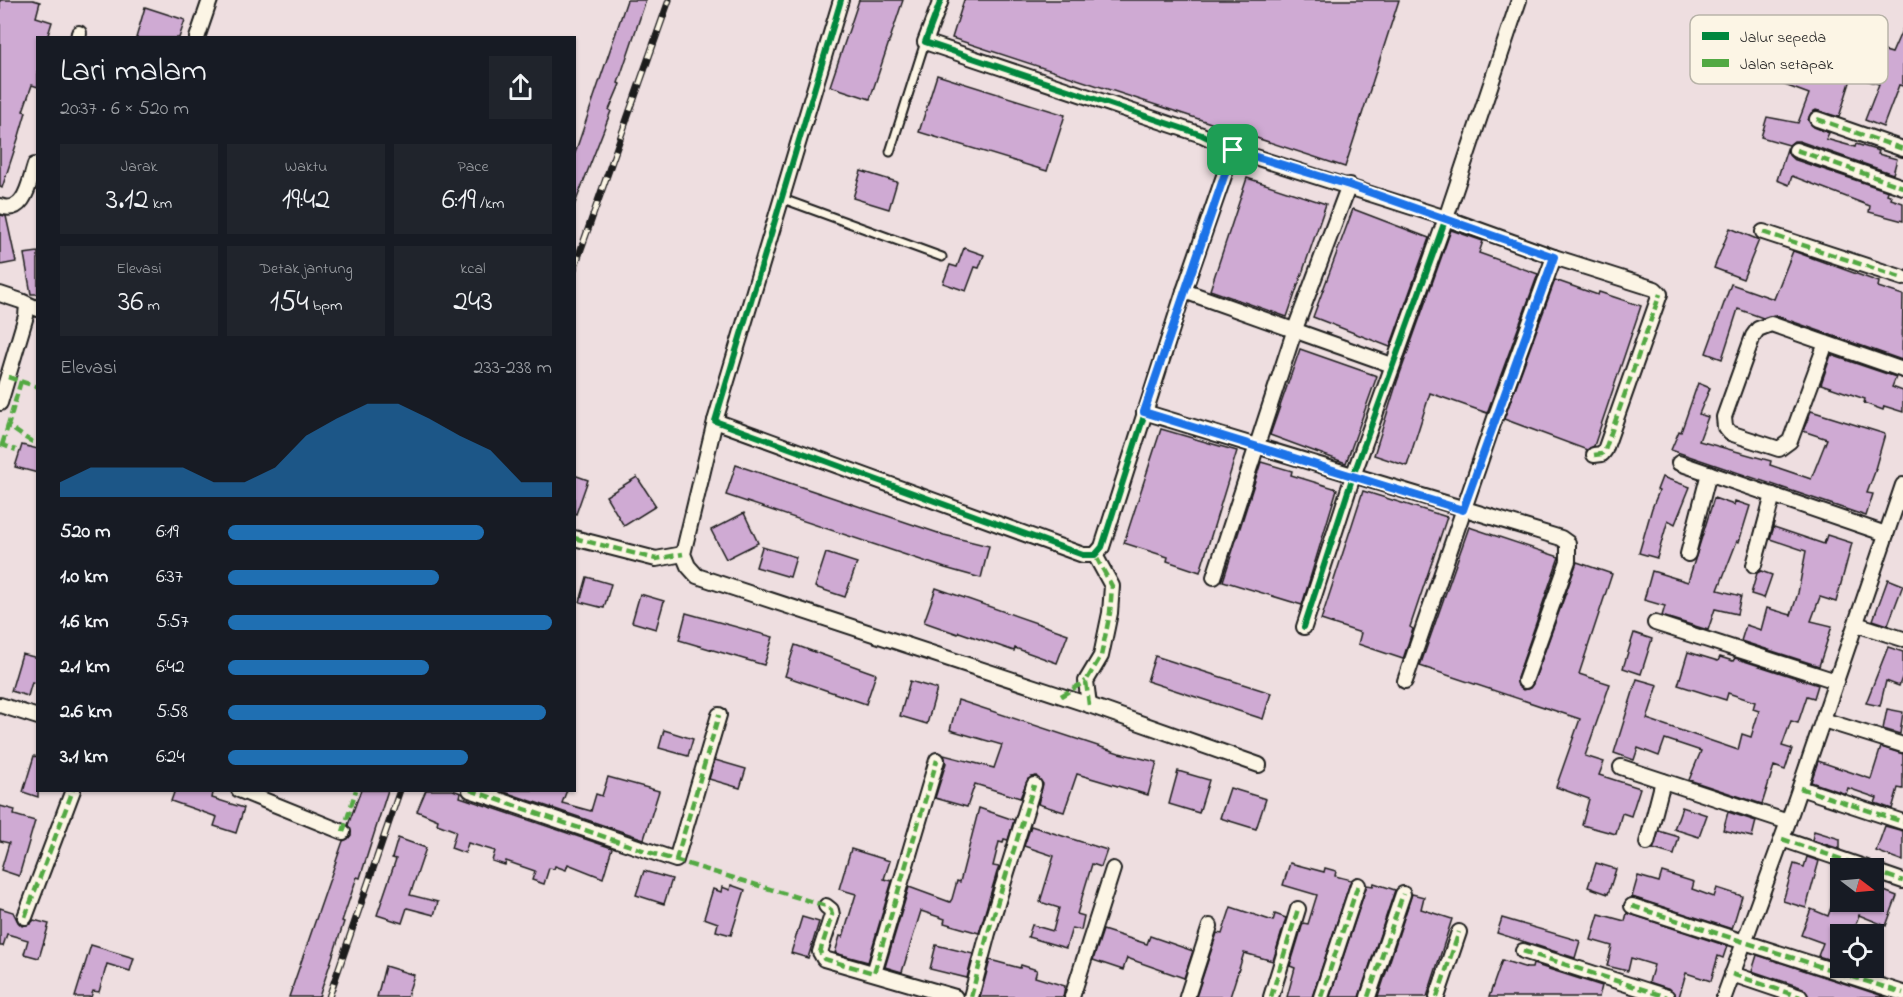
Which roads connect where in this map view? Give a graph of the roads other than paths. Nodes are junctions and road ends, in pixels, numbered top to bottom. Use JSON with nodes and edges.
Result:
{"nodes":[{"id":1,"x":210,"y":0,"type":"edge"},
{"id":2,"x":841,"y":0,"type":"edge"},
{"id":3,"x":941,"y":0,"type":"edge"},
{"id":4,"x":1519,"y":0,"type":"edge"},
{"id":5,"x":198,"y":36,"type":"edge"},
{"id":6,"x":925,"y":42,"type":"junction"},
{"id":7,"x":1817,"y":119,"type":"dead end"},
{"id":8,"x":1903,"y":148,"type":"edge"},
{"id":9,"x":1233,"y":150,"type":"junction"},
{"id":10,"x":1796,"y":150,"type":"dead end"},
{"id":11,"x":890,"y":152,"type":"dead end"},
{"id":12,"x":36,"y":166,"type":"edge"},
{"id":13,"x":1349,"y":185,"type":"junction"},
{"id":14,"x":1903,"y":187,"type":"edge"},
{"id":15,"x":783,"y":199,"type":"junction"},
{"id":16,"x":0,"y":206,"type":"edge"},
{"id":17,"x":1446,"y":218,"type":"junction"},
{"id":18,"x":1763,"y":231,"type":"dead end"},
{"id":19,"x":942,"y":257,"type":"dead end"},
{"id":20,"x":1554,"y":257,"type":"junction"},
{"id":21,"x":1903,"y":278,"type":"edge"},
{"id":22,"x":1184,"y":291,"type":"junction"},
{"id":23,"x":0,"y":294,"type":"edge"},
{"id":24,"x":32,"y":307,"type":"edge"},
{"id":25,"x":1294,"y":329,"type":"junction"},
{"id":26,"x":1827,"y":343,"type":"junction"},
{"id":27,"x":1392,"y":365,"type":"junction"},
{"id":28,"x":1903,"y":370,"type":"edge"},
{"id":29,"x":0,"y":403,"type":"edge"},
{"id":30,"x":1144,"y":412,"type":"junction"},
{"id":31,"x":715,"y":422,"type":"junction"},
{"id":32,"x":1255,"y":446,"type":"junction"},
{"id":33,"x":1594,"y":455,"type":"dead end"},
{"id":34,"x":1679,"y":464,"type":"dead end"},
{"id":35,"x":1709,"y":473,"type":"junction"},
{"id":36,"x":1353,"y":476,"type":"junction"},
{"id":37,"x":1903,"y":485,"type":"edge"},
{"id":38,"x":1773,"y":495,"type":"junction"},
{"id":39,"x":1463,"y":510,"type":"junction"},
{"id":40,"x":1886,"y":534,"type":"junction"},
{"id":41,"x":576,"y":539,"type":"edge"},
{"id":42,"x":683,"y":554,"type":"junction"},
{"id":43,"x":1688,"y":554,"type":"dead end"},
{"id":44,"x":1095,"y":555,"type":"junction"},
{"id":45,"x":1754,"y":565,"type":"dead end"},
{"id":46,"x":1214,"y":577,"type":"dead end"},
{"id":47,"x":1655,"y":623,"type":"dead end"},
{"id":48,"x":1856,"y":624,"type":"junction"},
{"id":49,"x":1304,"y":627,"type":"dead end"},
{"id":50,"x":1903,"y":639,"type":"edge"},
{"id":51,"x":1086,"y":681,"type":"junction"},
{"id":52,"x":1405,"y":681,"type":"dead end"},
{"id":53,"x":1525,"y":681,"type":"dead end"},
{"id":54,"x":1836,"y":681,"type":"junction"},
{"id":55,"x":1061,"y":696,"type":"junction"},
{"id":56,"x":0,"y":705,"type":"edge"},
{"id":57,"x":1089,"y":705,"type":"junction"},
{"id":58,"x":36,"y":716,"type":"edge"},
{"id":59,"x":719,"y":716,"type":"dead end"},
{"id":60,"x":1823,"y":720,"type":"junction"},
{"id":61,"x":1903,"y":746,"type":"edge"},
{"id":62,"x":937,"y":760,"type":"dead end"},
{"id":63,"x":1259,"y":765,"type":"dead end"},
{"id":64,"x":1621,"y":767,"type":"dead end"},
{"id":65,"x":1663,"y":781,"type":"junction"},
{"id":66,"x":1034,"y":785,"type":"dead end"},
{"id":67,"x":1800,"y":788,"type":"junction"},
{"id":68,"x":72,"y":792,"type":"edge"},
{"id":69,"x":244,"y":792,"type":"edge"},
{"id":70,"x":476,"y":792,"type":"edge"},
{"id":71,"x":1788,"y":822,"type":"junction"},
{"id":72,"x":1903,"y":822,"type":"edge"},
{"id":73,"x":343,"y":832,"type":"dead end"},
{"id":74,"x":1782,"y":840,"type":"junction"},
{"id":75,"x":1647,"y":843,"type":"dead end"},
{"id":76,"x":1837,"y":858,"type":"edge"},
{"id":77,"x":1113,"y":869,"type":"dead end"},
{"id":78,"x":1884,"y":874,"type":"edge"},
{"id":79,"x":1903,"y":881,"type":"edge"},
{"id":80,"x":1358,"y":885,"type":"dead end"},
{"id":81,"x":1403,"y":894,"type":"dead end"},
{"id":82,"x":826,"y":906,"type":"dead end"},
{"id":83,"x":1632,"y":906,"type":"dead end"},
{"id":84,"x":1298,"y":909,"type":"dead end"},
{"id":85,"x":25,"y":917,"type":"dead end"},
{"id":86,"x":1210,"y":926,"type":"dead end"},
{"id":87,"x":1459,"y":932,"type":"dead end"},
{"id":88,"x":1745,"y":941,"type":"junction"},
{"id":89,"x":1523,"y":951,"type":"dead end"},
{"id":90,"x":874,"y":973,"type":"junction"},
{"id":91,"x":1732,"y":974,"type":"junction"},
{"id":92,"x":1903,"y":993,"type":"edge"},
{"id":93,"x":955,"y":997,"type":"edge"},
{"id":94,"x":971,"y":997,"type":"edge"},
{"id":95,"x":1072,"y":997,"type":"edge"},
{"id":96,"x":1186,"y":997,"type":"edge"},
{"id":97,"x":1271,"y":997,"type":"edge"},
{"id":98,"x":1321,"y":997,"type":"edge"},
{"id":99,"x":1368,"y":997,"type":"edge"},
{"id":100,"x":1437,"y":997,"type":"edge"},
{"id":101,"x":1667,"y":997,"type":"edge"},
{"id":102,"x":1724,"y":997,"type":"edge"},
{"id":103,"x":1800,"y":997,"type":"edge"}],
"edges":[{"from":1,"to":5,"type":"street"},
{"from":2,"to":15,"type":"street"},
{"from":3,"to":6,"type":"street"},
{"from":4,"to":17,"type":"street"},
{"from":6,"to":9,"type":"street"},
{"from":6,"to":11,"type":"lane"},
{"from":7,"to":8,"type":"street"},
{"from":9,"to":13,"type":"street"},
{"from":9,"to":22,"type":"street"},
{"from":10,"to":14,"type":"street"},
{"from":12,"to":16,"type":"street"},
{"from":13,"to":17,"type":"street"},
{"from":13,"to":25,"type":"street"},
{"from":15,"to":19,"type":"lane"},
{"from":15,"to":31,"type":"street"},
{"from":17,"to":20,"type":"street"},
{"from":17,"to":27,"type":"street"},
{"from":18,"to":21,"type":"street"},
{"from":20,"to":33,"type":"street"},
{"from":20,"to":39,"type":"street"},
{"from":22,"to":25,"type":"street"},
{"from":22,"to":30,"type":"street"},
{"from":23,"to":24,"type":"street"},
{"from":24,"to":29,"type":"street"},
{"from":25,"to":27,"type":"street"},
{"from":25,"to":32,"type":"street"},
{"from":26,"to":26,"type":"street"},
{"from":26,"to":28,"type":"street"},
{"from":27,"to":36,"type":"street"},
{"from":30,"to":32,"type":"street"},
{"from":30,"to":44,"type":"street"},
{"from":31,"to":42,"type":"street"},
{"from":31,"to":44,"type":"street"},
{"from":32,"to":36,"type":"street"},
{"from":32,"to":46,"type":"street"},
{"from":34,"to":35,"type":"street"},
{"from":35,"to":38,"type":"street"},
{"from":35,"to":43,"type":"street"},
{"from":36,"to":39,"type":"street"},
{"from":36,"to":49,"type":"street"},
{"from":37,"to":40,"type":"street"},
{"from":38,"to":40,"type":"street"},
{"from":38,"to":45,"type":"street"},
{"from":39,"to":52,"type":"street"},
{"from":39,"to":53,"type":"street"},
{"from":40,"to":48,"type":"street"},
{"from":41,"to":42,"type":"street"},
{"from":42,"to":55,"type":"street"},
{"from":44,"to":51,"type":"street"},
{"from":47,"to":54,"type":"street"},
{"from":48,"to":50,"type":"street"},
{"from":48,"to":54,"type":"street"},
{"from":51,"to":55,"type":"street"},
{"from":51,"to":57,"type":"street"},
{"from":54,"to":60,"type":"street"},
{"from":55,"to":57,"type":"street"},
{"from":56,"to":58,"type":"street"},
{"from":57,"to":63,"type":"street"},
{"from":59,"to":70,"type":"street"},
{"from":60,"to":61,"type":"street"},
{"from":60,"to":67,"type":"street"},
{"from":62,"to":90,"type":"street"},
{"from":64,"to":65,"type":"street"},
{"from":65,"to":71,"type":"street"},
{"from":65,"to":75,"type":"street"},
{"from":66,"to":94,"type":"street"},
{"from":67,"to":71,"type":"street"},
{"from":67,"to":72,"type":"street"},
{"from":68,"to":85,"type":"street"},
{"from":69,"to":73,"type":"street"},
{"from":71,"to":74,"type":"street"},
{"from":74,"to":76,"type":"street"},
{"from":74,"to":88,"type":"street"},
{"from":77,"to":95,"type":"street"},
{"from":78,"to":79,"type":"street"},
{"from":80,"to":98,"type":"street"},
{"from":81,"to":99,"type":"street"},
{"from":82,"to":90,"type":"street"},
{"from":83,"to":88,"type":"street"},
{"from":84,"to":97,"type":"street"},
{"from":86,"to":96,"type":"street"},
{"from":87,"to":100,"type":"street"},
{"from":88,"to":91,"type":"street"},
{"from":88,"to":92,"type":"street"},
{"from":89,"to":101,"type":"street"},
{"from":90,"to":93,"type":"street"},
{"from":91,"to":102,"type":"street"},
{"from":91,"to":103,"type":"street"}]}
